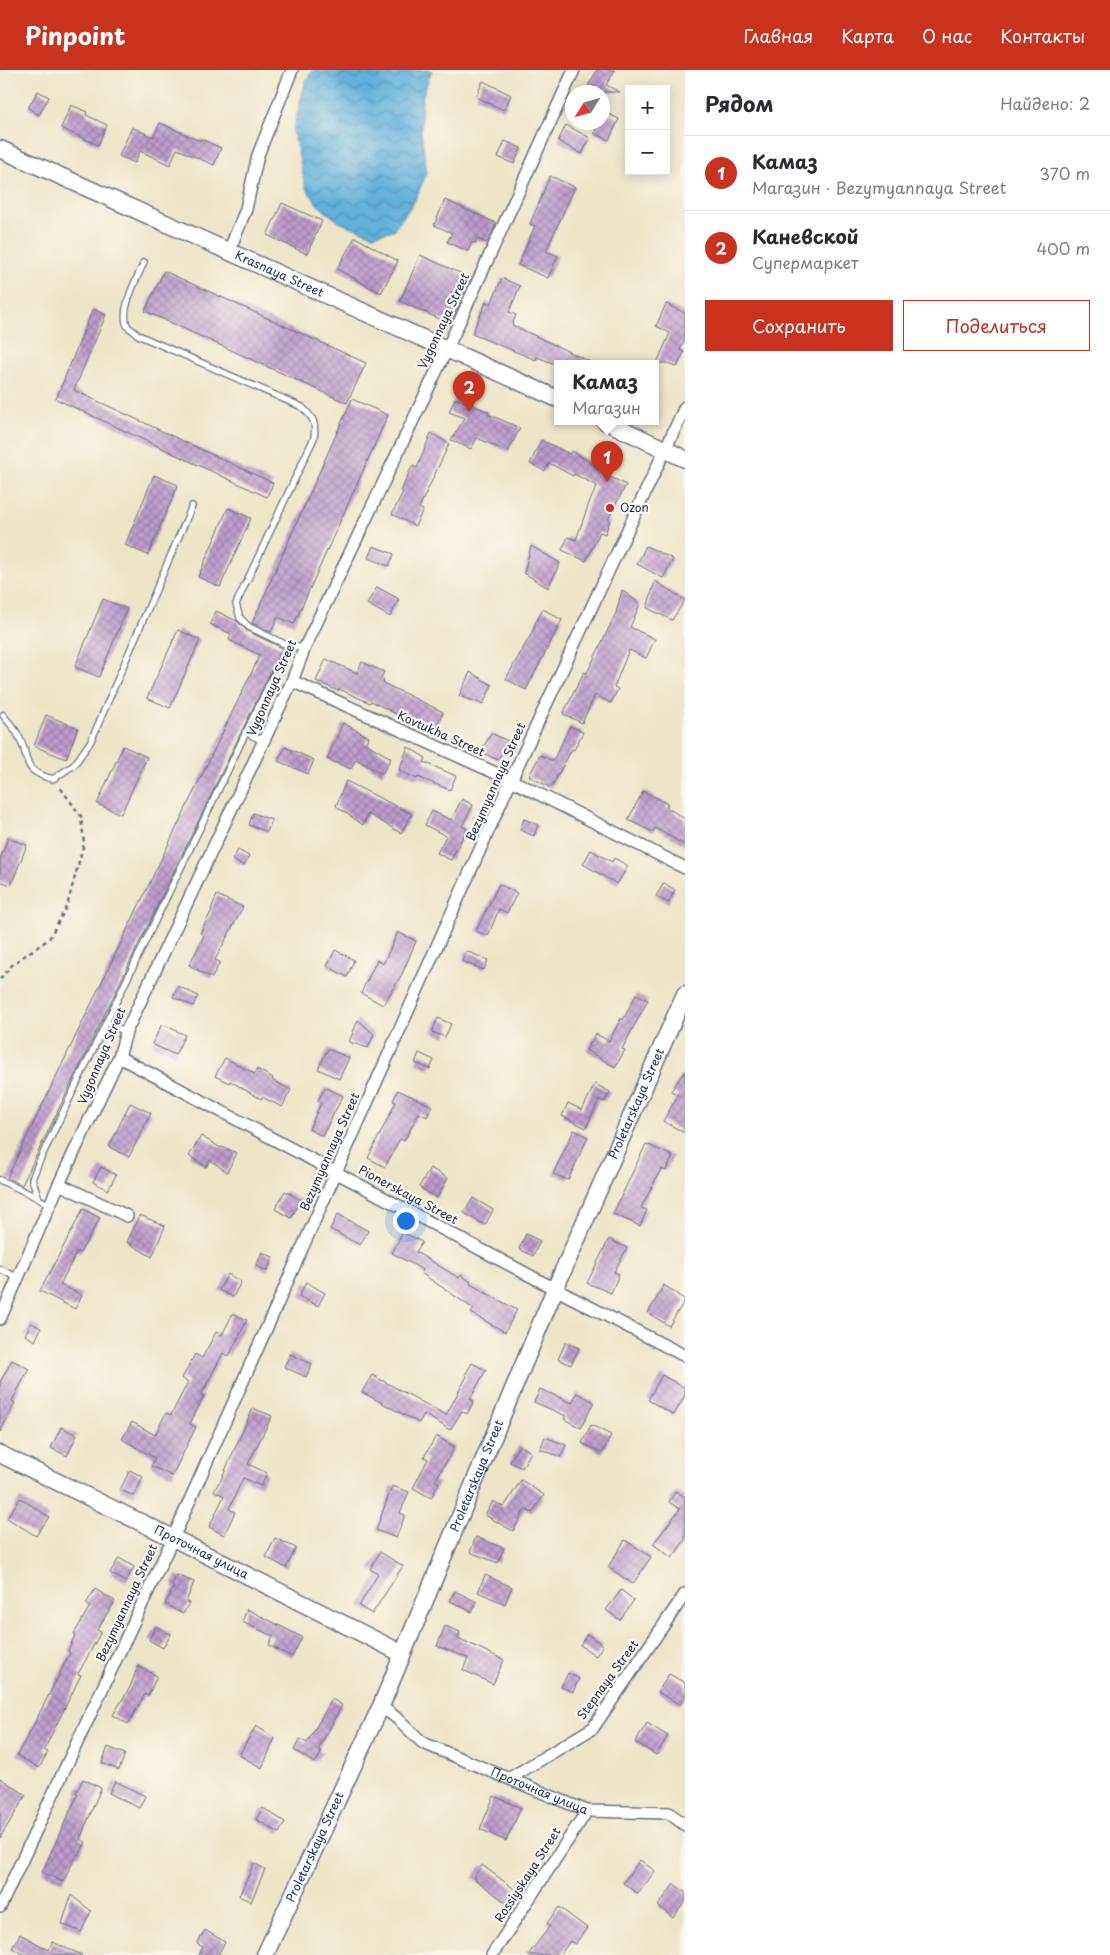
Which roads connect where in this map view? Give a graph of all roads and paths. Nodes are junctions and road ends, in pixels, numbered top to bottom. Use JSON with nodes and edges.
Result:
{"nodes":[{"id":1,"x":292,"y":70,"type":"edge"},
{"id":2,"x":574,"y":70,"type":"edge"},
{"id":3,"x":0,"y":149,"type":"edge"},
{"id":4,"x":229,"y":251,"type":"junction"},
{"id":5,"x":144,"y":262,"type":"dead end"},
{"id":6,"x":448,"y":348,"type":"junction"},
{"id":7,"x":554,"y":397,"type":"edge"},
{"id":8,"x":685,"y":407,"type":"edge"},
{"id":9,"x":614,"y":425,"type":"edge"},
{"id":10,"x":666,"y":448,"type":"junction"},
{"id":11,"x":685,"y":459,"type":"edge"},
{"id":12,"x":192,"y":506,"type":"dead end"},
{"id":13,"x":291,"y":647,"type":"junction"},
{"id":14,"x":305,"y":647,"type":"junction"},
{"id":15,"x":292,"y":681,"type":"junction"},
{"id":16,"x":1,"y":716,"type":"edge"},
{"id":17,"x":246,"y":732,"type":"junction"},
{"id":18,"x":263,"y":741,"type":"junction"},
{"id":19,"x":53,"y":779,"type":"junction"},
{"id":20,"x":511,"y":780,"type":"junction"},
{"id":21,"x":685,"y":868,"type":"edge"},
{"id":22,"x":0,"y":979,"type":"edge"},
{"id":23,"x":685,"y":994,"type":"edge"},
{"id":24,"x":106,"y":1022,"type":"junction"},
{"id":25,"x":126,"y":1032,"type":"junction"},
{"id":26,"x":119,"y":1057,"type":"junction"},
{"id":27,"x":336,"y":1173,"type":"junction"},
{"id":28,"x":0,"y":1180,"type":"edge"},
{"id":29,"x":59,"y":1184,"type":"junction"},
{"id":30,"x":38,"y":1196,"type":"junction"},
{"id":31,"x":50,"y":1206,"type":"junction"},
{"id":32,"x":127,"y":1216,"type":"dead end"},
{"id":33,"x":0,"y":1269,"type":"edge"},
{"id":34,"x":18,"y":1278,"type":"junction"},
{"id":35,"x":555,"y":1289,"type":"junction"},
{"id":36,"x":0,"y":1319,"type":"edge"},
{"id":37,"x":685,"y":1356,"type":"edge"},
{"id":38,"x":0,"y":1454,"type":"edge"},
{"id":39,"x":173,"y":1538,"type":"junction"},
{"id":40,"x":685,"y":1594,"type":"edge"},
{"id":41,"x":401,"y":1652,"type":"junction"},
{"id":42,"x":380,"y":1706,"type":"junction"},
{"id":43,"x":510,"y":1778,"type":"junction"},
{"id":44,"x":587,"y":1811,"type":"junction"},
{"id":45,"x":685,"y":1825,"type":"edge"},
{"id":46,"x":0,"y":1907,"type":"edge"},
{"id":47,"x":264,"y":1955,"type":"edge"},
{"id":48,"x":492,"y":1955,"type":"edge"}],
"edges":[{"from":1,"to":4,"type":"street"},
{"from":2,"to":6,"type":"street","name":"Vygonnaya Street"},
{"from":3,"to":4,"type":"street","name":"Krasnaya Street"},
{"from":4,"to":6,"type":"street","name":"Krasnaya Street"},
{"from":5,"to":13,"type":"lane"},
{"from":6,"to":7,"type":"street","name":"Krasnaya Street"},
{"from":6,"to":14,"type":"street","name":"Vygonnaya Street"},
{"from":8,"to":10,"type":"street","name":"Bezymyannaya Street"},
{"from":9,"to":10,"type":"street"},
{"from":10,"to":11,"type":"street"},
{"from":10,"to":20,"type":"street","name":"Bezymyannaya Street"},
{"from":12,"to":19,"type":"lane"},
{"from":13,"to":14,"type":"lane"},
{"from":13,"to":17,"type":"lane"},
{"from":14,"to":15,"type":"street","name":"Vygonnaya Street"},
{"from":15,"to":18,"type":"street","name":"Vygonnaya Street"},
{"from":15,"to":20,"type":"street","name":"Kovtukha Street"},
{"from":16,"to":19,"type":"lane"},
{"from":17,"to":18,"type":"lane"},
{"from":17,"to":24,"type":"lane"},
{"from":18,"to":25,"type":"street","name":"Vygonnaya Street"},
{"from":19,"to":22,"type":"path"},
{"from":20,"to":21,"type":"street","name":"Kovtukha Street"},
{"from":20,"to":27,"type":"street","name":"Bezymyannaya Street"},
{"from":23,"to":35,"type":"street","name":"Proletarskaya Street"},
{"from":24,"to":25,"type":"lane"},
{"from":24,"to":30,"type":"lane"},
{"from":25,"to":26,"type":"street","name":"Vygonnaya Street"},
{"from":26,"to":27,"type":"street","name":"Pionerskaya Street"},
{"from":26,"to":29,"type":"street","name":"Vygonnaya Street"},
{"from":27,"to":35,"type":"street","name":"Pionerskaya Street"},
{"from":27,"to":39,"type":"street","name":"Bezymyannaya Street"},
{"from":28,"to":30,"type":"lane"},
{"from":29,"to":31,"type":"street","name":"Vygonnaya Street"},
{"from":29,"to":32,"type":"street"},
{"from":30,"to":31,"type":"lane"},
{"from":31,"to":34,"type":"street","name":"Vygonnaya Street"},
{"from":33,"to":34,"type":"lane"},
{"from":34,"to":36,"type":"street","name":"Vygonnaya Street"},
{"from":35,"to":37,"type":"street","name":"Pionerskaya Street"},
{"from":35,"to":41,"type":"street","name":"Proletarskaya Street"},
{"from":38,"to":39,"type":"street","name":"Проточная улица"},
{"from":39,"to":41,"type":"street","name":"Проточная улица"},
{"from":39,"to":46,"type":"street","name":"Bezymyannaya Street"},
{"from":40,"to":43,"type":"street","name":"Stepnaya Street"},
{"from":41,"to":42,"type":"street","name":"Proletarskaya Street"},
{"from":42,"to":43,"type":"street","name":"Проточная улица"},
{"from":42,"to":47,"type":"street","name":"Proletarskaya Street"},
{"from":43,"to":44,"type":"street","name":"Проточная улица"},
{"from":44,"to":45,"type":"street","name":"Проточная улица"},
{"from":44,"to":48,"type":"street","name":"Rossiyskaya Street"}]}
